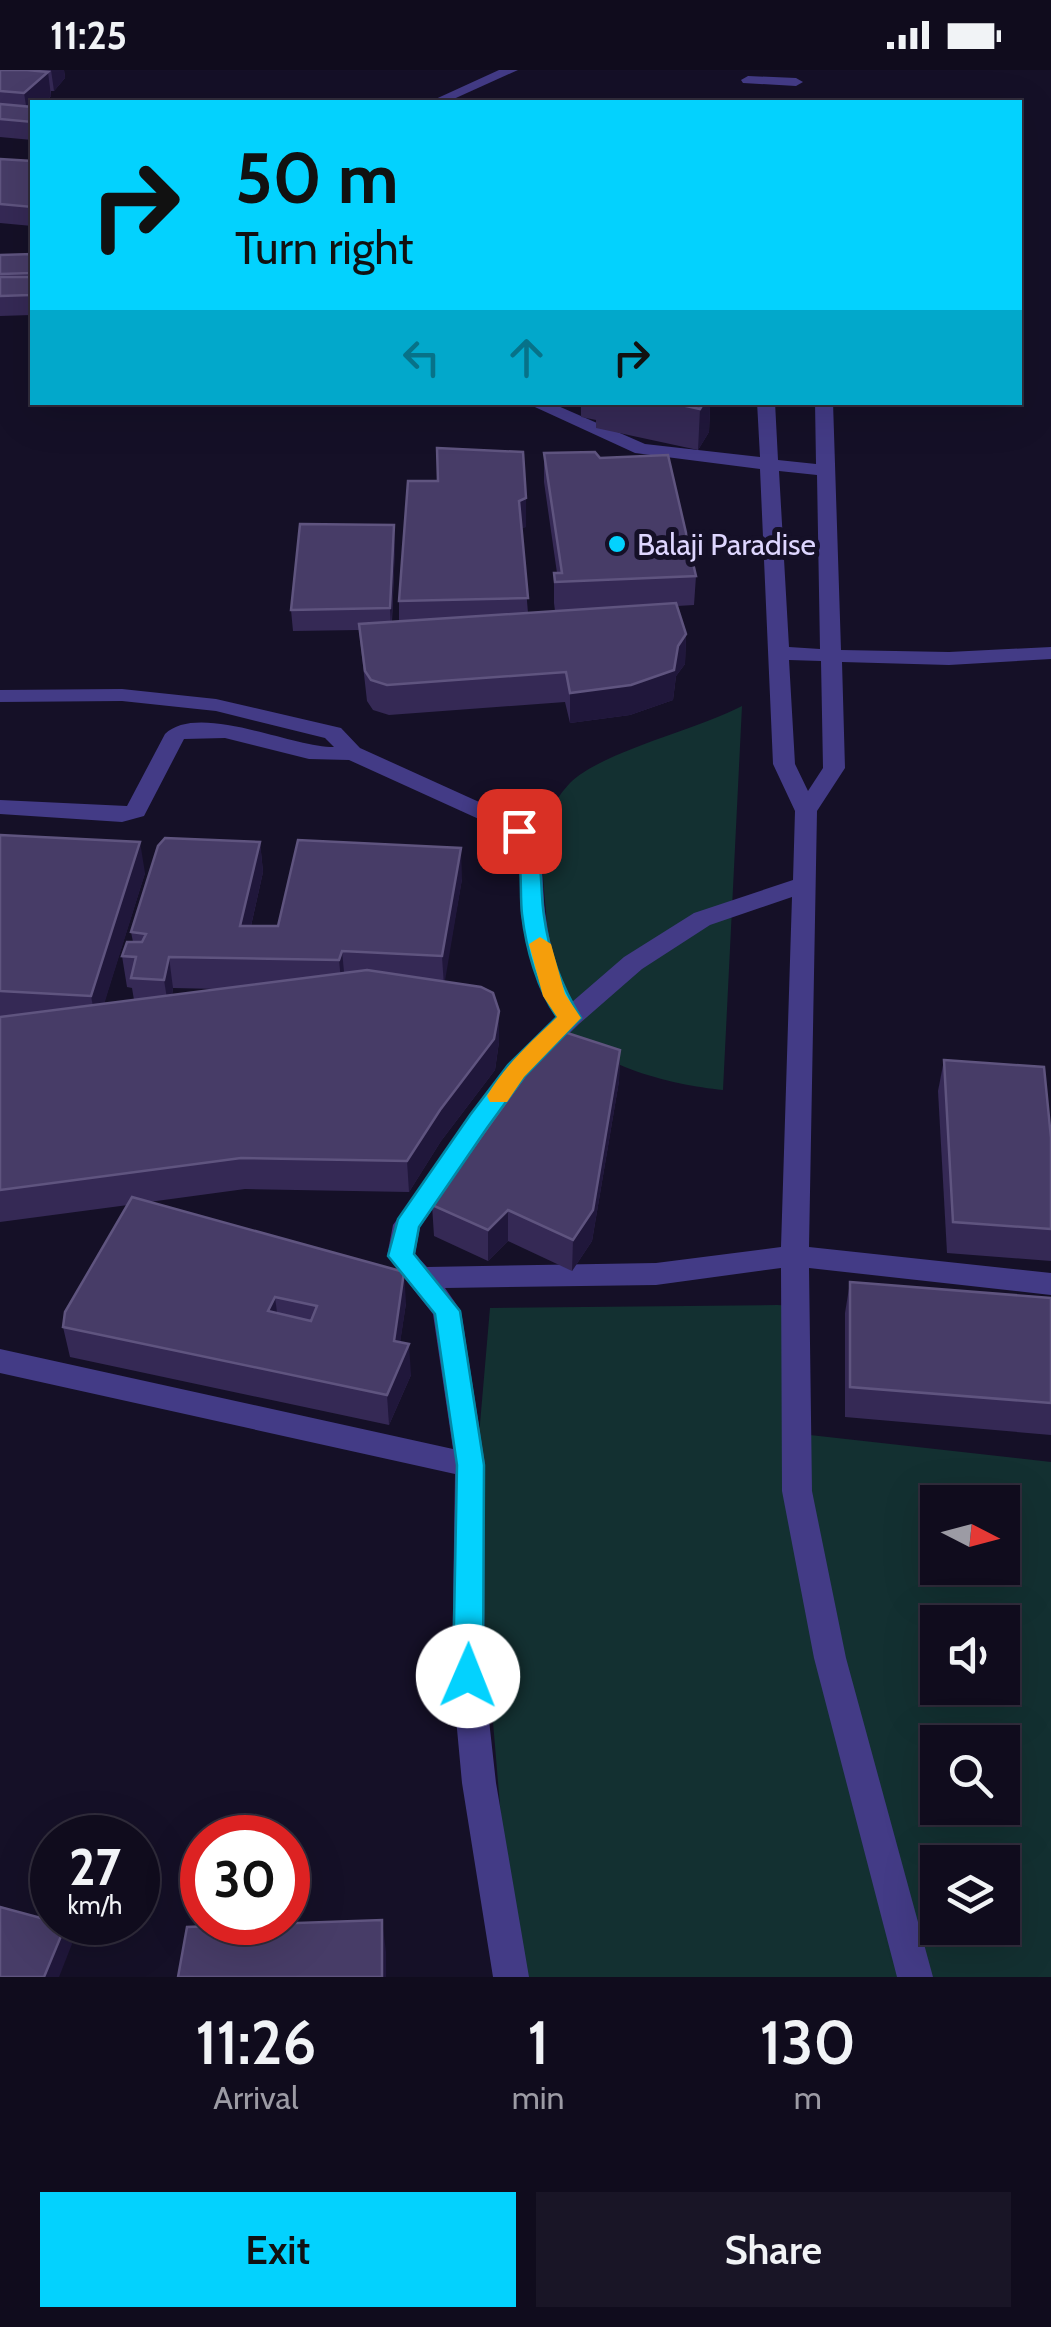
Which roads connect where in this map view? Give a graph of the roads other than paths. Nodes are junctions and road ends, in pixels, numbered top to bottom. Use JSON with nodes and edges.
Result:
{"nodes":[{"id":1,"x":511,"y":70,"type":"edge"},
{"id":2,"x":796,"y":76,"type":"edge"},
{"id":3,"x":748,"y":80,"type":"edge"},
{"id":4,"x":441,"y":100,"type":"edge"},
{"id":5,"x":540,"y":405,"type":"edge"},
{"id":6,"x":766,"y":405,"type":"edge"},
{"id":7,"x":824,"y":405,"type":"edge"},
{"id":8,"x":770,"y":466,"type":"junction"},
{"id":9,"x":828,"y":471,"type":"junction"},
{"id":10,"x":779,"y":653,"type":"junction"},
{"id":11,"x":1051,"y":653,"type":"edge"},
{"id":12,"x":832,"y":656,"type":"junction"},
{"id":13,"x":0,"y":696,"type":"edge"},
{"id":14,"x":352,"y":753,"type":"junction"},
{"id":15,"x":0,"y":807,"type":"edge"},
{"id":16,"x":806,"y":811,"type":"junction"},
{"id":17,"x":806,"y":884,"type":"junction"},
{"id":18,"x":570,"y":1018,"type":"junction"},
{"id":19,"x":795,"y":1256,"type":"junction"},
{"id":20,"x":422,"y":1278,"type":"junction"},
{"id":21,"x":1051,"y":1284,"type":"edge"},
{"id":22,"x":0,"y":1361,"type":"edge"},
{"id":23,"x":470,"y":1465,"type":"junction"},
{"id":24,"x":511,"y":1977,"type":"edge"},
{"id":25,"x":915,"y":1977,"type":"edge"}],
"edges":[{"from":1,"to":4,"type":"street"},
{"from":2,"to":3,"type":"street"},
{"from":5,"to":8,"type":"street"},
{"from":6,"to":8,"type":"street"},
{"from":7,"to":9,"type":"street"},
{"from":8,"to":9,"type":"street"},
{"from":8,"to":10,"type":"street"},
{"from":9,"to":12,"type":"street"},
{"from":10,"to":12,"type":"street"},
{"from":10,"to":16,"type":"street"},
{"from":11,"to":12,"type":"street"},
{"from":12,"to":16,"type":"street"},
{"from":13,"to":14,"type":"street"},
{"from":14,"to":15,"type":"street"},
{"from":14,"to":18,"type":"street"},
{"from":16,"to":17,"type":"street"},
{"from":17,"to":18,"type":"street"},
{"from":17,"to":19,"type":"street"},
{"from":18,"to":20,"type":"street"},
{"from":19,"to":20,"type":"street"},
{"from":19,"to":21,"type":"street"},
{"from":19,"to":25,"type":"street"},
{"from":20,"to":23,"type":"street"},
{"from":22,"to":23,"type":"street"},
{"from":23,"to":24,"type":"street"}]}
